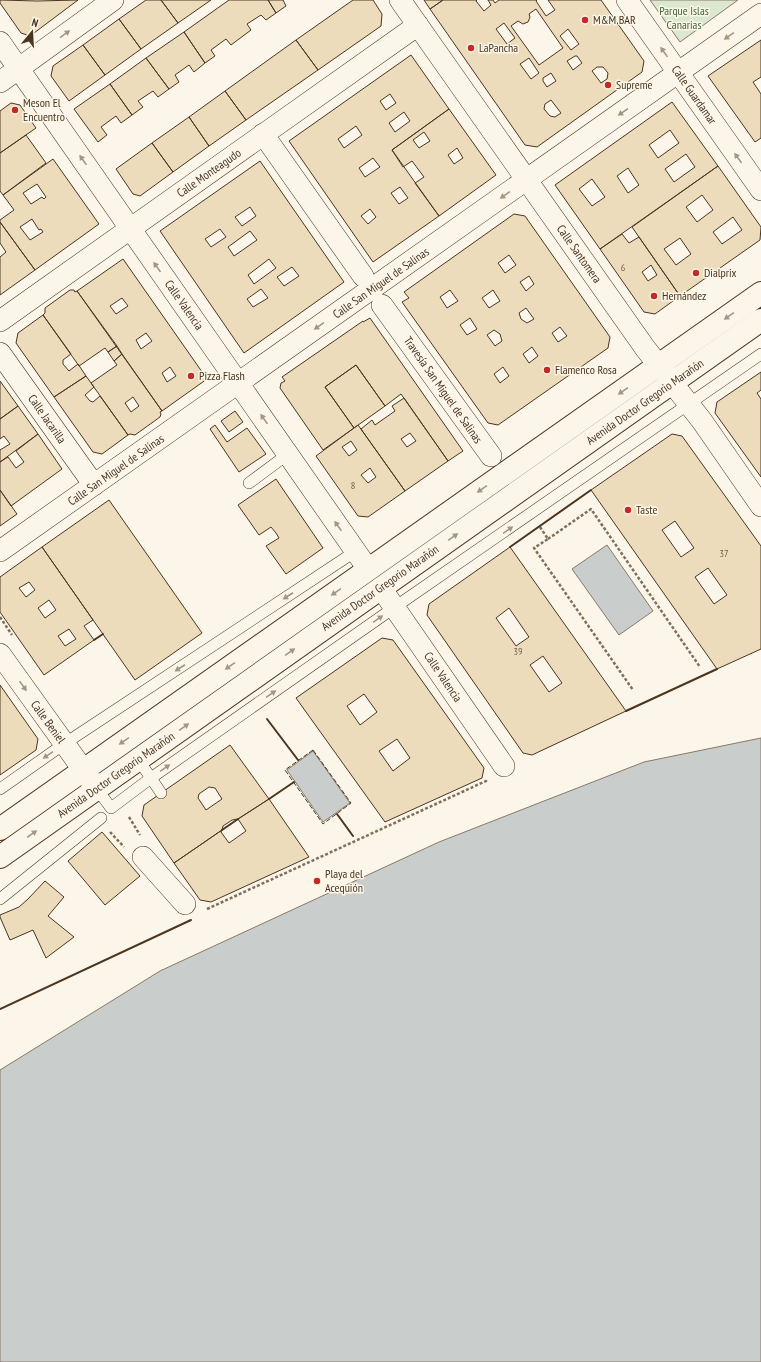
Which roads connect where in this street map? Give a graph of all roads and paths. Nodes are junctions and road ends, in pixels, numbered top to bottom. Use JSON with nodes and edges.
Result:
{"nodes":[{"id":1,"x":113,"y":0,"type":"edge"},
{"id":2,"x":400,"y":0,"type":"edge"},
{"id":3,"x":627,"y":0,"type":"edge"},
{"id":4,"x":761,"y":14,"type":"edge"},
{"id":5,"x":418,"y":24,"type":"junction"},
{"id":6,"x":0,"y":42,"type":"edge"},
{"id":7,"x":19,"y":68,"type":"junction"},
{"id":8,"x":678,"y":72,"type":"junction"},
{"id":9,"x":0,"y":82,"type":"edge"},
{"id":10,"x":263,"y":134,"type":"junction"},
{"id":11,"x":527,"y":179,"type":"junction"},
{"id":12,"x":761,"y":190,"type":"edge"},
{"id":13,"x":130,"y":228,"type":"junction"},
{"id":14,"x":363,"y":276,"type":"dead end"},
{"id":15,"x":761,"y":293,"type":"edge"},
{"id":16,"x":382,"y":305,"type":"dead end"},
{"id":17,"x":761,"y":320,"type":"edge"},
{"id":18,"x":0,"y":321,"type":"edge"},
{"id":19,"x":0,"y":353,"type":"edge"},
{"id":20,"x":761,"y":354,"type":"edge"},
{"id":21,"x":659,"y":365,"type":"junction"},
{"id":22,"x":238,"y":383,"type":"junction"},
{"id":23,"x":672,"y":383,"type":"junction"},
{"id":24,"x":689,"y":405,"type":"junction"},
{"id":25,"x":288,"y":454,"type":"junction"},
{"id":26,"x":497,"y":465,"type":"junction"},
{"id":27,"x":249,"y":483,"type":"dead end"},
{"id":28,"x":94,"y":485,"type":"junction"},
{"id":29,"x":761,"y":506,"type":"edge"},
{"id":30,"x":537,"y":523,"type":"dead end"},
{"id":31,"x":548,"y":538,"type":"junction"},
{"id":32,"x":356,"y":551,"type":"junction"},
{"id":33,"x":0,"y":552,"type":"edge"},
{"id":34,"x":368,"y":569,"type":"junction"},
{"id":35,"x":381,"y":588,"type":"junction"},
{"id":36,"x":395,"y":607,"type":"junction"},
{"id":37,"x":0,"y":617,"type":"edge"},
{"id":38,"x":13,"y":636,"type":"dead end"},
{"id":39,"x":0,"y":654,"type":"edge"},
{"id":40,"x":700,"y":667,"type":"dead end"},
{"id":41,"x":634,"y":690,"type":"dead end"},
{"id":42,"x":64,"y":744,"type":"junction"},
{"id":43,"x":138,"y":760,"type":"junction"},
{"id":44,"x":83,"y":770,"type":"junction"},
{"id":45,"x":496,"y":771,"type":"joint"},
{"id":46,"x":151,"y":778,"type":"junction"},
{"id":47,"x":0,"y":789,"type":"edge"},
{"id":48,"x":97,"y":789,"type":"junction"},
{"id":49,"x":161,"y":793,"type":"dead end"},
{"id":50,"x":126,"y":812,"type":"dead end"},
{"id":51,"x":101,"y":818,"type":"dead end"},
{"id":52,"x":0,"y":829,"type":"edge"},
{"id":53,"x":143,"y":856,"type":"joint"},
{"id":54,"x":0,"y":857,"type":"edge"},
{"id":55,"x":0,"y":899,"type":"edge"},
{"id":56,"x":193,"y":907,"type":"joint"}],
"edges":[{"from":7,"to":1,"type":"street","one_way":true},
{"from":2,"to":5,"type":"street","name":"Calle Santomera"},
{"from":8,"to":3,"type":"street","name":"Calle Guardamar","one_way":true},
{"from":4,"to":8,"type":"street","name":"Calle San Miguel de Salinas","one_way":true},
{"from":5,"to":10,"type":"street","name":"Calle Monteagudo"},
{"from":5,"to":11,"type":"street","name":"Calle Santomera"},
{"from":6,"to":7,"type":"street","name":"Calle Valencia"},
{"from":7,"to":9,"type":"street"},
{"from":13,"to":7,"type":"street","name":"Calle Valencia","one_way":true},
{"from":8,"to":11,"type":"street","name":"Calle San Miguel de Salinas","one_way":true},
{"from":12,"to":8,"type":"street","name":"Calle Guardamar","one_way":true},
{"from":10,"to":13,"type":"street","name":"Calle Monteagudo"},
{"from":10,"to":14,"type":"street"},
{"from":11,"to":21,"type":"street","name":"Calle Santomera"},
{"from":11,"to":22,"type":"street","name":"Calle San Miguel de Salinas","one_way":true},
{"from":13,"to":18,"type":"street","name":"Calle Monteagudo"},
{"from":22,"to":13,"type":"street","name":"Calle Valencia","one_way":true},
{"from":15,"to":21,"type":"street","name":"Avenida Doctor Gregorio Marañón","one_way":true},
{"from":16,"to":26,"type":"street","name":"Travesía San Miguel de Salinas"},
{"from":17,"to":23,"type":"street","name":"Avenida Doctor Gregorio Marañón"},
{"from":19,"to":28,"type":"street","name":"Calle Jacarilla"},
{"from":20,"to":24,"type":"lane"},
{"from":21,"to":23,"type":"street","name":"Calle Santomera"},
{"from":21,"to":26,"type":"street","name":"Avenida Doctor Gregorio Marañón","one_way":true},
{"from":25,"to":22,"type":"street","name":"Calle Valencia","one_way":true},
{"from":22,"to":28,"type":"street","name":"Calle San Miguel de Salinas"},
{"from":23,"to":24,"type":"street","name":"Calle Santomera"},
{"from":35,"to":23,"type":"street","name":"Avenida Doctor Gregorio Marañón","one_way":true},
{"from":24,"to":29,"type":"street","name":"Calle Santomera"},
{"from":36,"to":24,"type":"lane","one_way":true},
{"from":25,"to":27,"type":"lane"},
{"from":32,"to":25,"type":"street","name":"Calle Valencia","one_way":true},
{"from":26,"to":34,"type":"street","name":"Avenida Doctor Gregorio Marañón","one_way":true},
{"from":28,"to":33,"type":"street","name":"Calle San Miguel de Salinas"},
{"from":30,"to":31,"type":"path"},
{"from":31,"to":40,"type":"path"},
{"from":31,"to":41,"type":"path"},
{"from":32,"to":34,"type":"street","name":"Calle Valencia"},
{"from":32,"to":42,"type":"lane","one_way":true},
{"from":34,"to":44,"type":"street","name":"Avenida Doctor Gregorio Marañón","one_way":true},
{"from":35,"to":36,"type":"street","name":"Calle Valencia"},
{"from":43,"to":35,"type":"street","name":"Avenida Doctor Gregorio Marañón","one_way":true},
{"from":36,"to":45,"type":"street","name":"Calle Valencia"},
{"from":46,"to":36,"type":"lane","one_way":true},
{"from":37,"to":38,"type":"path"},
{"from":39,"to":42,"type":"street","name":"Calle Beniel","one_way":true},
{"from":42,"to":44,"type":"street","name":"Calle Beniel"},
{"from":42,"to":47,"type":"lane","one_way":true},
{"from":43,"to":46,"type":"lane"},
{"from":43,"to":48,"type":"street","name":"Avenida Doctor Gregorio Marañón"},
{"from":44,"to":48,"type":"street","name":"Calle Beniel"},
{"from":44,"to":52,"type":"street","name":"Avenida Doctor Gregorio Marañón"},
{"from":45,"to":56,"type":"path"},
{"from":46,"to":48,"type":"lane"},
{"from":46,"to":49,"type":"lane"},
{"from":54,"to":48,"type":"street","name":"Avenida Doctor Gregorio Marañón","one_way":true},
{"from":50,"to":53,"type":"path"},
{"from":51,"to":55,"type":"lane"},
{"from":53,"to":56,"type":"street"}]}
